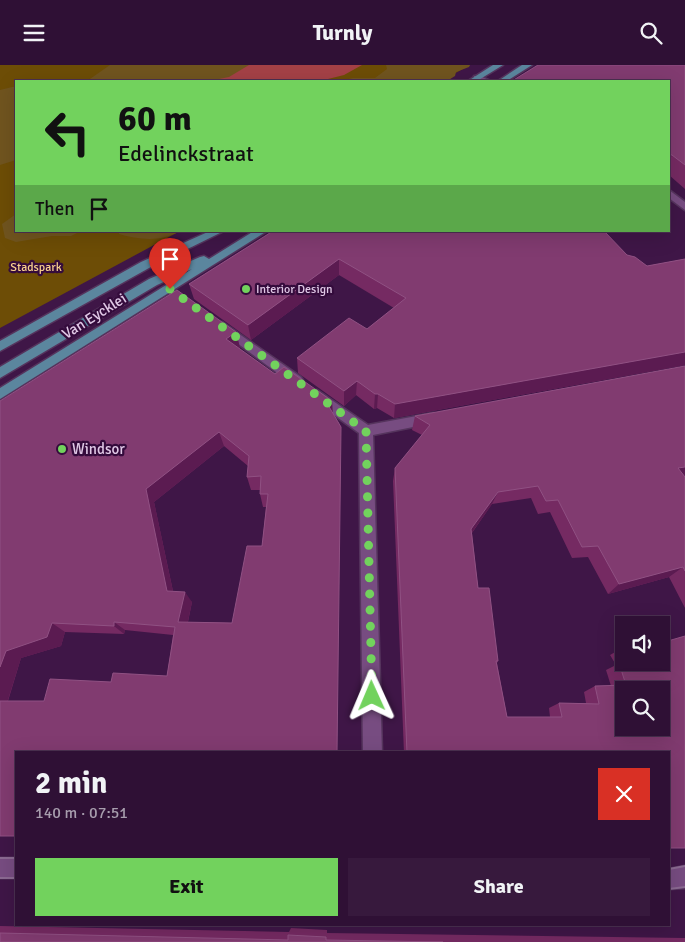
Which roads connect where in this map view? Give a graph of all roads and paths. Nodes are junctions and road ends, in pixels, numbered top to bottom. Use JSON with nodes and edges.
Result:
{"nodes":[{"id":1,"x":499,"y":65,"type":"edge"},
{"id":2,"x":528,"y":65,"type":"edge"},
{"id":3,"x":474,"y":79,"type":"edge"},
{"id":4,"x":504,"y":80,"type":"edge"},
{"id":5,"x":670,"y":194,"type":"edge"},
{"id":6,"x":685,"y":207,"type":"edge"},
{"id":7,"x":217,"y":232,"type":"edge"},
{"id":8,"x":260,"y":232,"type":"edge"},
{"id":9,"x":232,"y":251,"type":"junction"},
{"id":10,"x":170,"y":289,"type":"junction"},
{"id":11,"x":182,"y":297,"type":"edge"},
{"id":12,"x":214,"y":320,"type":"edge"},
{"id":13,"x":0,"y":347,"type":"edge"},
{"id":14,"x":0,"y":373,"type":"edge"},
{"id":15,"x":0,"y":394,"type":"edge"},
{"id":16,"x":443,"y":417,"type":"edge"},
{"id":17,"x":366,"y":431,"type":"junction"},
{"id":18,"x":373,"y":751,"type":"edge"},
{"id":19,"x":0,"y":868,"type":"edge"},
{"id":20,"x":15,"y":868,"type":"edge"},
{"id":21,"x":685,"y":877,"type":"edge"},
{"id":22,"x":670,"y":879,"type":"edge"}],
"edges":[{"from":1,"to":3,"type":"main road"},
{"from":2,"to":4,"type":"main road"},
{"from":5,"to":6,"type":"street"},
{"from":7,"to":13,"type":"main road","name":"Van Eycklei"},
{"from":8,"to":9,"type":"main road","name":"Van Eycklei"},
{"from":9,"to":10,"type":"main road","name":"Van Eycklei"},
{"from":9,"to":14,"type":"main road","name":"Van Eycklei"},
{"from":10,"to":11,"type":"street"},
{"from":10,"to":15,"type":"main road","name":"Van Eycklei"},
{"from":12,"to":17,"type":"street"},
{"from":16,"to":17,"type":"street"},
{"from":17,"to":18,"type":"street"},
{"from":19,"to":20,"type":"street"},
{"from":21,"to":22,"type":"street"}]}
